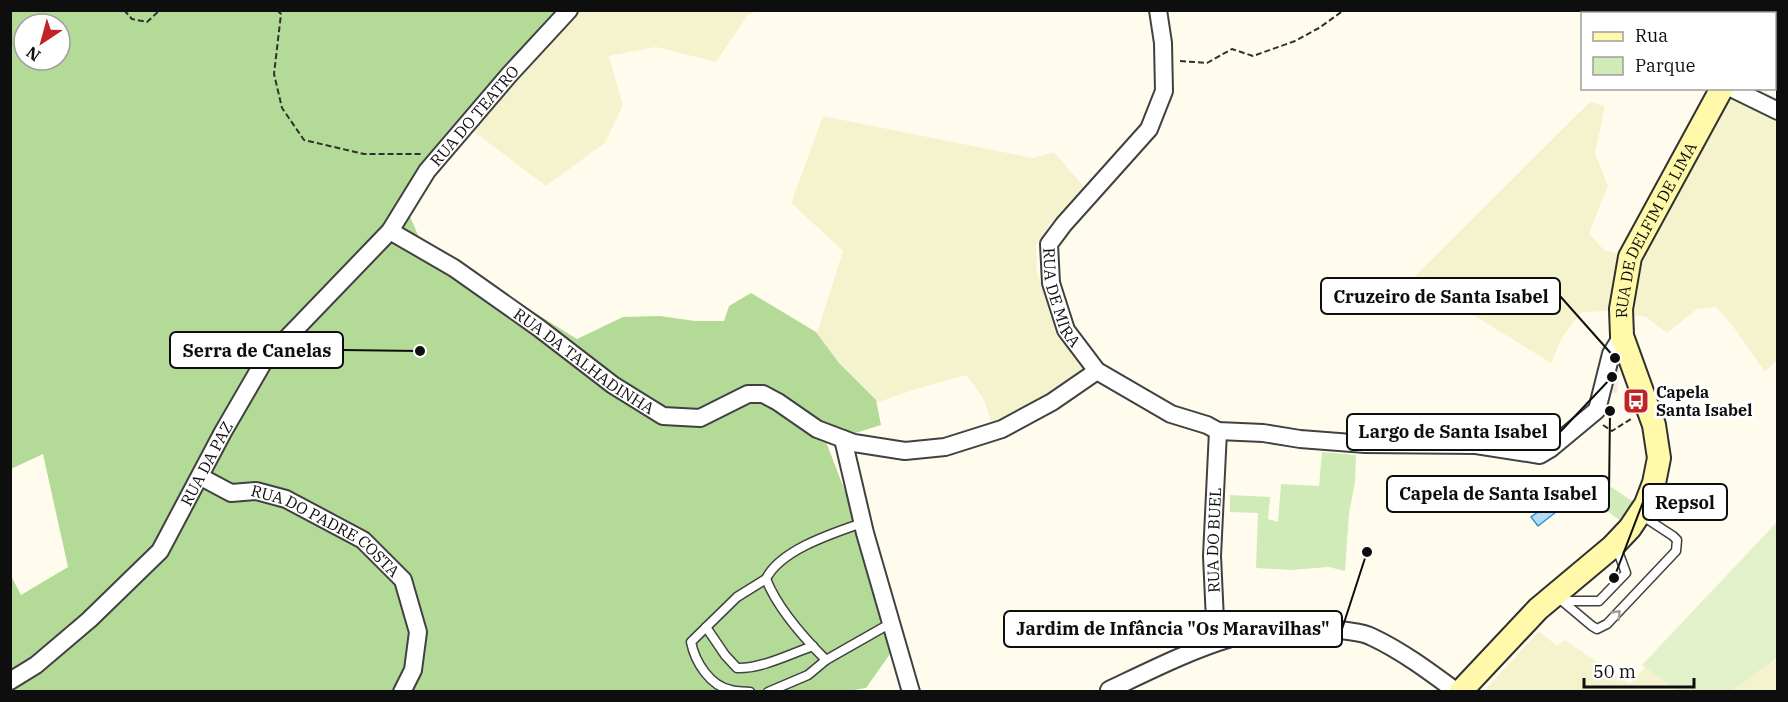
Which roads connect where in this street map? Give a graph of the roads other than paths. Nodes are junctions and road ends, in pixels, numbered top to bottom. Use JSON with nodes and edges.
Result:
{"nodes":[{"id":1,"x":569,"y":10,"type":"edge"},
{"id":2,"x":1158,"y":10,"type":"edge"},
{"id":3,"x":1721,"y":90,"type":"edge"},
{"id":4,"x":1735,"y":90,"type":"edge"},
{"id":5,"x":1778,"y":111,"type":"edge"},
{"id":6,"x":390,"y":231,"type":"junction"},
{"id":7,"x":1622,"y":336,"type":"junction"},
{"id":8,"x":1097,"y":371,"type":"junction"},
{"id":9,"x":1218,"y":430,"type":"junction"},
{"id":10,"x":843,"y":439,"type":"junction"},
{"id":11,"x":201,"y":477,"type":"junction"},
{"id":12,"x":1639,"y":514,"type":"junction"},
{"id":13,"x":862,"y":524,"type":"junction"},
{"id":14,"x":1615,"y":544,"type":"junction"},
{"id":15,"x":766,"y":579,"type":"junction"},
{"id":16,"x":1558,"y":598,"type":"junction"},
{"id":17,"x":891,"y":623,"type":"junction"},
{"id":18,"x":706,"y":627,"type":"junction"},
{"id":19,"x":1216,"y":642,"type":"junction"},
{"id":20,"x":813,"y":646,"type":"junction"},
{"id":21,"x":826,"y":660,"type":"junction"},
{"id":22,"x":10,"y":681,"type":"edge"},
{"id":23,"x":1109,"y":690,"type":"edge"},
{"id":24,"x":402,"y":692,"type":"edge"},
{"id":25,"x":750,"y":692,"type":"edge"},
{"id":26,"x":768,"y":692,"type":"edge"},
{"id":27,"x":911,"y":692,"type":"edge"},
{"id":28,"x":1459,"y":692,"type":"edge"}],
"edges":[{"from":1,"to":6,"type":"street","name":"RUA DO TEATRO"},
{"from":2,"to":8,"type":"street","name":"RUA DE MIRA"},
{"from":3,"to":7,"type":"main road","name":"RUA DE DELFIM DE LIMA"},
{"from":4,"to":5,"type":"street"},
{"from":6,"to":10,"type":"street","name":"RUA DA TALHADINHA"},
{"from":6,"to":11,"type":"street","name":"RUA DA PAZ"},
{"from":7,"to":9,"type":"street","name":"RUA DE MIRA"},
{"from":7,"to":12,"type":"main road","name":"RUA DE DELFIM DE LIMA"},
{"from":8,"to":9,"type":"street","name":"RUA DE MIRA"},
{"from":8,"to":10,"type":"street","name":"RUA DA TALHADINHA"},
{"from":9,"to":19,"type":"street","name":"RUA DO BUEL"},
{"from":10,"to":13,"type":"street"},
{"from":11,"to":22,"type":"street","name":"RUA DA PAZ"},
{"from":11,"to":24,"type":"street","name":"RUA DO PADRE COSTA"},
{"from":12,"to":14,"type":"main road","name":"RUA DE DELFIM DE LIMA"},
{"from":16,"to":12,"type":"lane","one_way":true},
{"from":13,"to":15,"type":"lane"},
{"from":13,"to":17,"type":"street"},
{"from":14,"to":16,"type":"main road","name":"RUA DE DELFIM DE LIMA"},
{"from":14,"to":16,"type":"lane"},
{"from":15,"to":18,"type":"lane"},
{"from":15,"to":20,"type":"lane"},
{"from":16,"to":28,"type":"main road","name":"RUA DE DELFIM DE LIMA"},
{"from":17,"to":21,"type":"lane"},
{"from":17,"to":27,"type":"street"},
{"from":18,"to":20,"type":"lane"},
{"from":18,"to":25,"type":"lane"},
{"from":19,"to":23,"type":"street"},
{"from":19,"to":28,"type":"street"},
{"from":20,"to":21,"type":"lane"},
{"from":21,"to":26,"type":"lane"}]}
